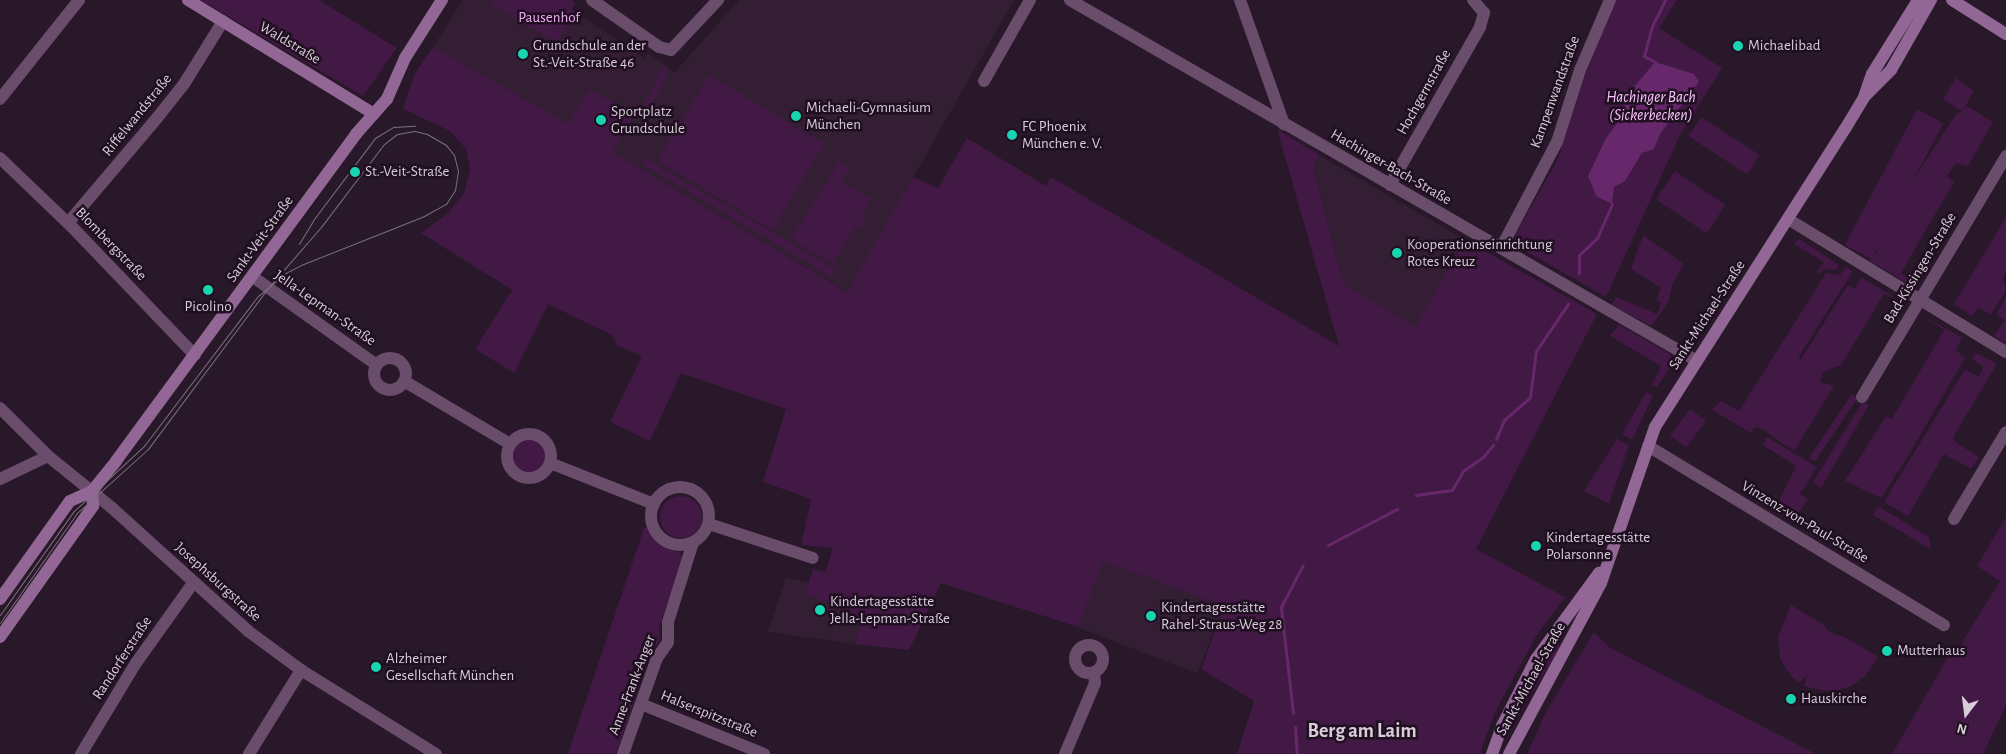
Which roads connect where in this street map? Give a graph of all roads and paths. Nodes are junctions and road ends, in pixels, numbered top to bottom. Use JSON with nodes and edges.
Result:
{"nodes":[{"id":1,"x":80,"y":0,"type":"edge"},
{"id":2,"x":188,"y":0,"type":"edge"},
{"id":3,"x":442,"y":0,"type":"edge"},
{"id":4,"x":592,"y":0,"type":"edge"},
{"id":5,"x":718,"y":0,"type":"edge"},
{"id":6,"x":1030,"y":0,"type":"edge"},
{"id":7,"x":1070,"y":0,"type":"edge"},
{"id":8,"x":1240,"y":0,"type":"edge"},
{"id":9,"x":1473,"y":0,"type":"edge"},
{"id":10,"x":1610,"y":0,"type":"edge"},
{"id":11,"x":1918,"y":0,"type":"edge"},
{"id":12,"x":1931,"y":0,"type":"edge"},
{"id":13,"x":1952,"y":0,"type":"edge"},
{"id":14,"x":223,"y":21,"type":"junction"},
{"id":15,"x":2006,"y":34,"type":"edge"},
{"id":16,"x":984,"y":81,"type":"dead end"},
{"id":17,"x":1864,"y":97,"type":"junction"},
{"id":18,"x":0,"y":99,"type":"edge"},
{"id":19,"x":374,"y":114,"type":"junction"},
{"id":20,"x":1284,"y":124,"type":"junction"},
{"id":21,"x":2006,"y":156,"type":"edge"},
{"id":22,"x":0,"y":158,"type":"edge"},
{"id":23,"x":1390,"y":185,"type":"junction"},
{"id":24,"x":1788,"y":219,"type":"junction"},
{"id":25,"x":68,"y":223,"type":"junction"},
{"id":26,"x":1501,"y":248,"type":"junction"},
{"id":27,"x":253,"y":277,"type":"junction"},
{"id":28,"x":1921,"y":300,"type":"junction"},
{"id":29,"x":2006,"y":352,"type":"edge"},
{"id":30,"x":195,"y":356,"type":"junction"},
{"id":31,"x":1697,"y":361,"type":"junction"},
{"id":32,"x":377,"y":365,"type":"junction"},
{"id":33,"x":404,"y":382,"type":"junction"},
{"id":34,"x":1862,"y":397,"type":"dead end"},
{"id":35,"x":0,"y":408,"type":"edge"},
{"id":36,"x":2006,"y":432,"type":"edge"},
{"id":37,"x":510,"y":444,"type":"junction"},
{"id":38,"x":1648,"y":446,"type":"junction"},
{"id":39,"x":48,"y":456,"type":"junction"},
{"id":40,"x":550,"y":464,"type":"junction"},
{"id":41,"x":0,"y":479,"type":"edge"},
{"id":42,"x":92,"y":491,"type":"junction"},
{"id":43,"x":654,"y":504,"type":"junction"},
{"id":44,"x":1954,"y":519,"type":"dead end"},
{"id":45,"x":709,"y":524,"type":"junction"},
{"id":46,"x":693,"y":542,"type":"junction"},
{"id":47,"x":813,"y":558,"type":"dead end"},
{"id":48,"x":1606,"y":565,"type":"junction"},
{"id":49,"x":193,"y":583,"type":"junction"},
{"id":50,"x":0,"y":599,"type":"edge"},
{"id":51,"x":1944,"y":625,"type":"dead end"},
{"id":52,"x":0,"y":637,"type":"edge"},
{"id":53,"x":301,"y":670,"type":"junction"},
{"id":54,"x":1094,"y":672,"type":"dead end"},
{"id":55,"x":641,"y":704,"type":"junction"},
{"id":56,"x":413,"y":748,"type":"edge"},
{"id":57,"x":81,"y":754,"type":"edge"},
{"id":58,"x":249,"y":754,"type":"edge"},
{"id":59,"x":436,"y":754,"type":"edge"},
{"id":60,"x":623,"y":754,"type":"edge"},
{"id":61,"x":764,"y":754,"type":"edge"},
{"id":62,"x":1065,"y":754,"type":"edge"},
{"id":63,"x":1492,"y":754,"type":"edge"},
{"id":64,"x":1509,"y":754,"type":"edge"}],
"edges":[{"from":1,"to":18,"type":"street"},
{"from":2,"to":14,"type":"street","name":"Waldstraße"},
{"from":3,"to":19,"type":"street","name":"Sankt-Veit-Straße"},
{"from":4,"to":5,"type":"street"},
{"from":6,"to":16,"type":"street"},
{"from":7,"to":20,"type":"street","name":"Hachinger-Bach-Straße"},
{"from":8,"to":20,"type":"street"},
{"from":9,"to":23,"type":"street","name":"Hochgernstraße"},
{"from":10,"to":26,"type":"street","name":"Kampenwandstraße"},
{"from":11,"to":17,"type":"street","name":"Sankt-Michael-Straße"},
{"from":12,"to":17,"type":"street","name":"Sankt-Michael-Straße"},
{"from":13,"to":15,"type":"street"},
{"from":14,"to":19,"type":"street","name":"Waldstraße"},
{"from":14,"to":25,"type":"street","name":"Riffelwandstraße"},
{"from":17,"to":24,"type":"street","name":"Sankt-Michael-Straße"},
{"from":19,"to":27,"type":"street","name":"Sankt-Veit-Straße"},
{"from":20,"to":23,"type":"street","name":"Hachinger-Bach-Straße"},
{"from":21,"to":28,"type":"street","name":"Bad-Kissingen-Straße"},
{"from":22,"to":25,"type":"street","name":"Blombergstraße"},
{"from":23,"to":26,"type":"street","name":"Hachinger-Bach-Straße"},
{"from":24,"to":28,"type":"street"},
{"from":24,"to":31,"type":"street","name":"Sankt-Michael-Straße"},
{"from":25,"to":30,"type":"street","name":"Blombergstraße"},
{"from":26,"to":31,"type":"street","name":"Hachinger-Bach-Straße"},
{"from":27,"to":30,"type":"street","name":"Sankt-Veit-Straße"},
{"from":27,"to":32,"type":"street","name":"Jella-Lepman-Straße"},
{"from":28,"to":29,"type":"street"},
{"from":28,"to":34,"type":"street","name":"Bad-Kissingen-Straße"},
{"from":30,"to":42,"type":"street","name":"Sankt-Veit-Straße"},
{"from":31,"to":38,"type":"street","name":"Sankt-Michael-Straße"},
{"from":32,"to":33,"type":"street","name":"Jella-Lepman-Straße"},
{"from":32,"to":33,"type":"street","name":"Jella-Lepman-Straße"},
{"from":33,"to":37,"type":"street"},
{"from":35,"to":39,"type":"street","name":"Josephsburgstraße"},
{"from":36,"to":44,"type":"street"},
{"from":37,"to":40,"type":"street"},
{"from":37,"to":40,"type":"street"},
{"from":38,"to":48,"type":"street","name":"Sankt-Michael-Straße"},
{"from":38,"to":51,"type":"street","name":"Vinzenz-von-Paul-Straße"},
{"from":39,"to":41,"type":"street"},
{"from":39,"to":42,"type":"street","name":"Josephsburgstraße"},
{"from":40,"to":43,"type":"street"},
{"from":42,"to":49,"type":"street","name":"Josephsburgstraße"},
{"from":42,"to":50,"type":"street","name":"Sankt-Veit-Straße"},
{"from":42,"to":52,"type":"street","name":"Sankt-Veit-Straße"},
{"from":43,"to":45,"type":"street"},
{"from":43,"to":46,"type":"street"},
{"from":45,"to":46,"type":"street"},
{"from":45,"to":47,"type":"street"},
{"from":46,"to":55,"type":"street","name":"Anne-Frank-Anger"},
{"from":48,"to":63,"type":"street","name":"Sankt-Michael-Straße"},
{"from":48,"to":64,"type":"street","name":"Sankt-Michael-Straße"},
{"from":49,"to":53,"type":"street","name":"Josephsburgstraße"},
{"from":49,"to":57,"type":"street","name":"Randorferstraße"},
{"from":53,"to":56,"type":"street","name":"Josephsburgstraße"},
{"from":53,"to":58,"type":"street"},
{"from":54,"to":62,"type":"street"},
{"from":55,"to":60,"type":"street","name":"Anne-Frank-Anger"},
{"from":55,"to":61,"type":"street","name":"Halserspitzstraße"},
{"from":56,"to":59,"type":"street","name":"Josephsburgstraße"}]}
